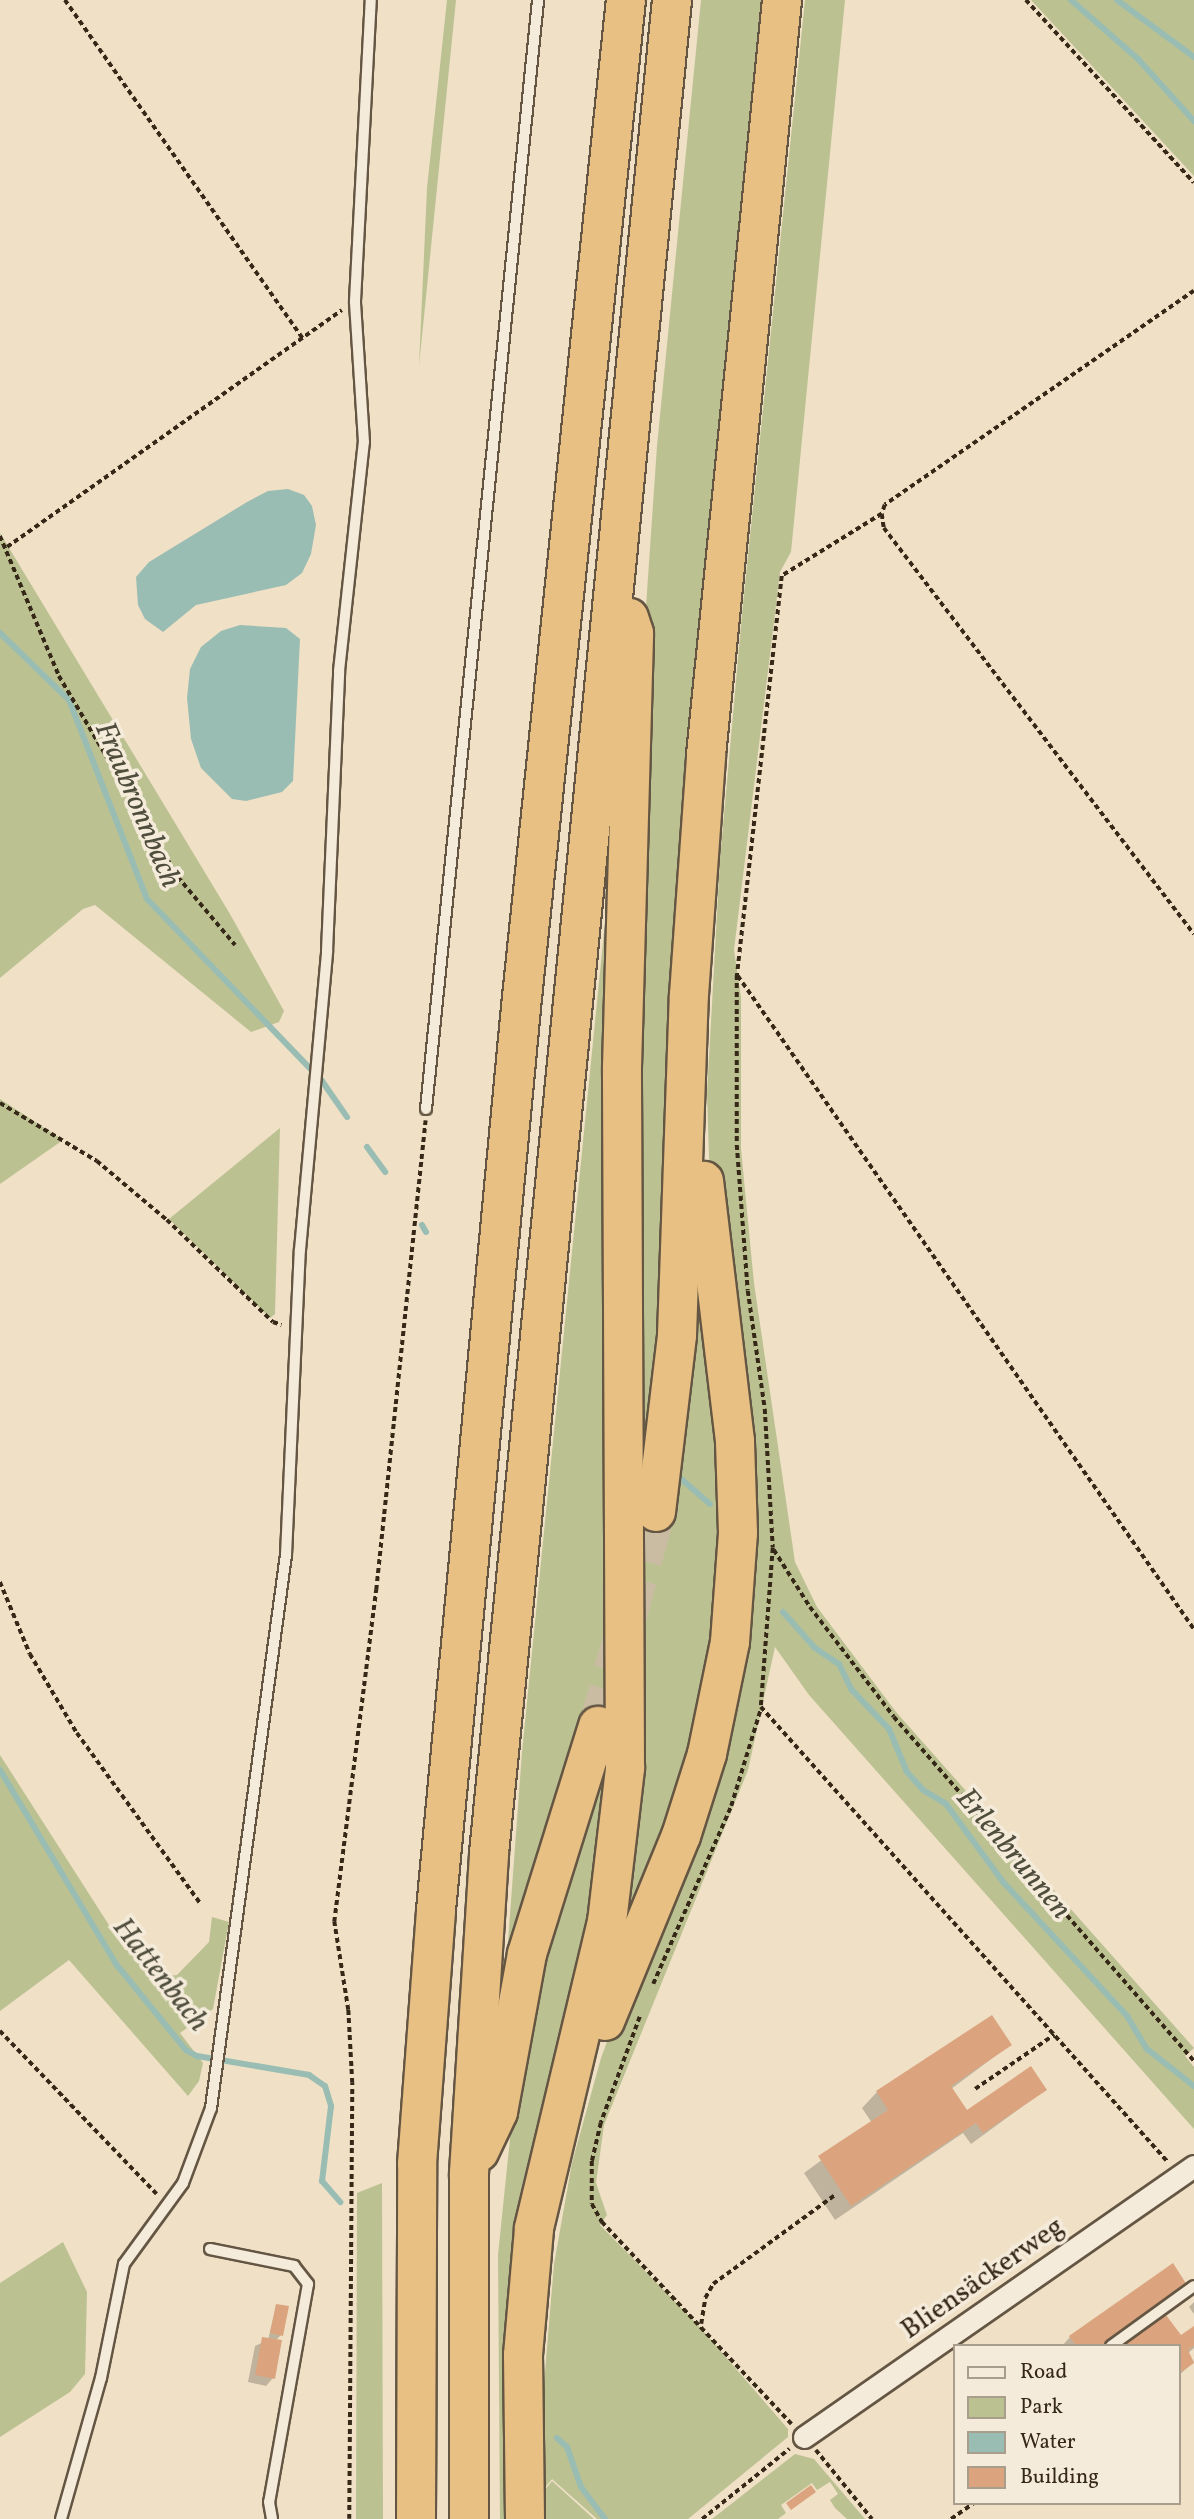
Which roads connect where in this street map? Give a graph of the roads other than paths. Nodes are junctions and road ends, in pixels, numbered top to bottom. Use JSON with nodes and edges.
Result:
{"nodes":[{"id":1,"x":371,"y":0,"type":"edge"},
{"id":2,"x":538,"y":0,"type":"edge"},
{"id":3,"x":625,"y":0,"type":"edge"},
{"id":4,"x":672,"y":0,"type":"edge"},
{"id":5,"x":782,"y":0,"type":"edge"},
{"id":6,"x":615,"y":576,"type":"junction"},
{"id":7,"x":685,"y":1072,"type":"junction"},
{"id":8,"x":426,"y":1109,"type":"road end"},
{"id":9,"x":656,"y":1512,"type":"tunnel mouth"},
{"id":10,"x":598,"y":1726,"type":"tunnel mouth"},
{"id":11,"x":561,"y":2103,"type":"junction"},
{"id":12,"x":1187,"y":2171,"type":"edge"},
{"id":13,"x":469,"y":2173,"type":"junction"},
{"id":14,"x":210,"y":2249,"type":"dead end"},
{"id":15,"x":1194,"y":2286,"type":"edge"},
{"id":16,"x":1114,"y":2344,"type":"edge"},
{"id":17,"x":804,"y":2437,"type":"road end"},
{"id":18,"x":61,"y":2519,"type":"edge"},
{"id":19,"x":272,"y":2519,"type":"edge"},
{"id":20,"x":416,"y":2519,"type":"edge"},
{"id":21,"x":469,"y":2519,"type":"edge"},
{"id":22,"x":525,"y":2519,"type":"edge"}],
"edges":[{"from":1,"to":18,"type":"lane"},
{"from":2,"to":8,"type":"lane"},
{"from":3,"to":20,"type":"highway"},
{"from":4,"to":6,"type":"highway"},
{"from":5,"to":7,"type":"highway"},
{"from":6,"to":11,"type":"highway"},
{"from":6,"to":13,"type":"highway"},
{"from":7,"to":9,"type":"highway"},
{"from":7,"to":11,"type":"highway"},
{"from":10,"to":13,"type":"highway"},
{"from":11,"to":22,"type":"highway"},
{"from":12,"to":17,"type":"street","name":"Bliensäckerweg"},
{"from":13,"to":21,"type":"highway"},
{"from":14,"to":19,"type":"lane"},
{"from":15,"to":16,"type":"lane"}]}
